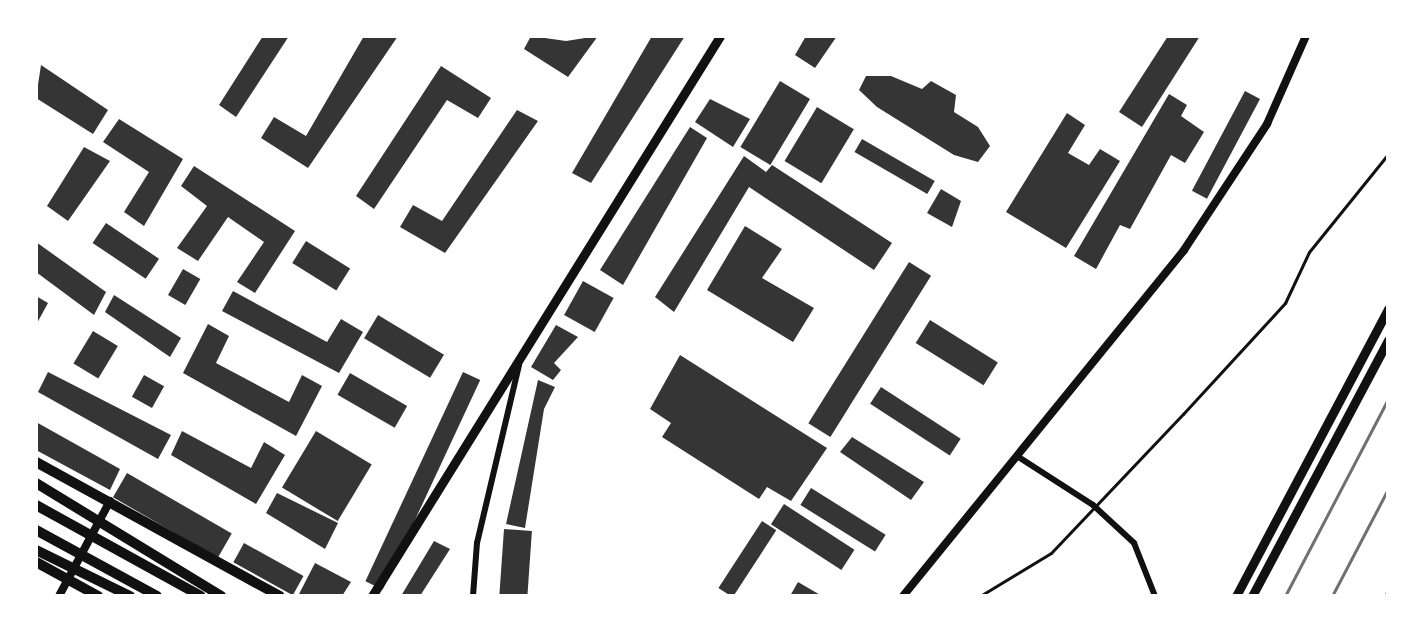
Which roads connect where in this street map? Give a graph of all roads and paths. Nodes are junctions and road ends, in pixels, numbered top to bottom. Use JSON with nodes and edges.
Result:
{"nodes":[{"id":1,"x":720,"y":36,"type":"edge"},
{"id":2,"x":1306,"y":36,"type":"edge"},
{"id":3,"x":1388,"y":154,"type":"edge"},
{"id":4,"x":1388,"y":309,"type":"edge"},
{"id":5,"x":1388,"y":340,"type":"edge"},
{"id":6,"x":520,"y":359,"type":"junction"},
{"id":7,"x":1017,"y":456,"type":"junction"},
{"id":8,"x":36,"y":462,"type":"edge"},
{"id":9,"x":36,"y":483,"type":"edge"},
{"id":10,"x":110,"y":501,"type":"junction"},
{"id":11,"x":36,"y":505,"type":"edge"},
{"id":12,"x":1093,"y":505,"type":"junction"},
{"id":13,"x":36,"y":530,"type":"edge"},
{"id":14,"x":36,"y":550,"type":"edge"},
{"id":15,"x":36,"y":562,"type":"edge"},
{"id":16,"x":67,"y":579,"type":"junction"},
{"id":17,"x":59,"y":596,"type":"edge"},
{"id":18,"x":98,"y":596,"type":"edge"},
{"id":19,"x":130,"y":596,"type":"edge"},
{"id":20,"x":157,"y":596,"type":"edge"},
{"id":21,"x":201,"y":596,"type":"edge"},
{"id":22,"x":221,"y":596,"type":"edge"},
{"id":23,"x":280,"y":596,"type":"edge"},
{"id":24,"x":372,"y":596,"type":"edge"},
{"id":25,"x":473,"y":596,"type":"edge"},
{"id":26,"x":903,"y":596,"type":"edge"},
{"id":27,"x":980,"y":596,"type":"edge"},
{"id":28,"x":1155,"y":596,"type":"edge"},
{"id":29,"x":1236,"y":596,"type":"edge"},
{"id":30,"x":1252,"y":596,"type":"edge"}],
"edges":[{"from":1,"to":6,"type":"main road"},
{"from":2,"to":7,"type":"street"},
{"from":3,"to":12,"type":"lane"},
{"from":4,"to":29,"type":"main road"},
{"from":5,"to":30,"type":"main road"},
{"from":6,"to":24,"type":"main road"},
{"from":6,"to":25,"type":"street"},
{"from":7,"to":12,"type":"street"},
{"from":7,"to":26,"type":"street"},
{"from":8,"to":10,"type":"highway"},
{"from":9,"to":22,"type":"highway"},
{"from":10,"to":16,"type":"street"},
{"from":10,"to":23,"type":"highway"},
{"from":11,"to":21,"type":"highway"},
{"from":12,"to":27,"type":"lane"},
{"from":12,"to":28,"type":"street"},
{"from":13,"to":20,"type":"highway"},
{"from":14,"to":19,"type":"highway"},
{"from":15,"to":16,"type":"highway"},
{"from":16,"to":17,"type":"street"},
{"from":16,"to":18,"type":"highway"}]}
